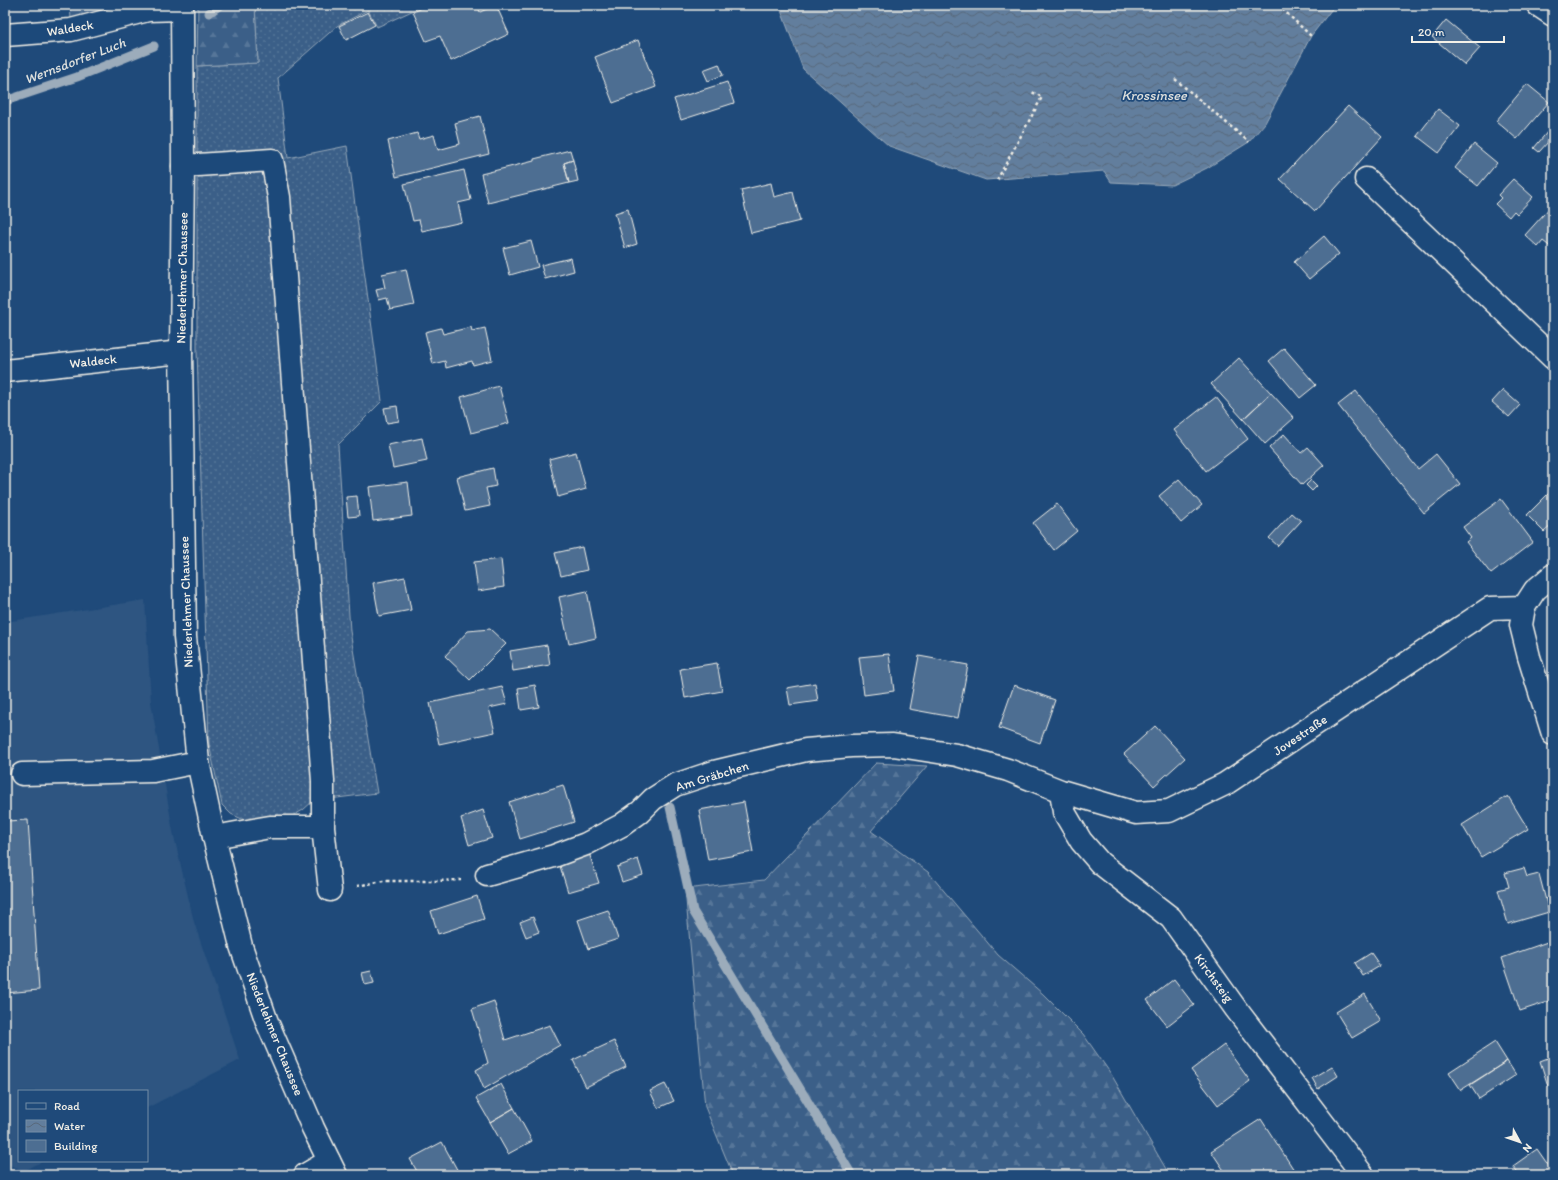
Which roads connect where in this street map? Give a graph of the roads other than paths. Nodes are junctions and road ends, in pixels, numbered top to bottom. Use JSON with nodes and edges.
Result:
{"nodes":[{"id":1,"x":1538,"y":5,"type":"edge"},
{"id":2,"x":182,"y":7,"type":"edge"},
{"id":3,"x":1553,"y":15,"type":"edge"},
{"id":4,"x":5,"y":35,"type":"edge"},
{"id":5,"x":183,"y":166,"type":"junction"},
{"id":6,"x":1366,"y":179,"type":"dead end"},
{"id":7,"x":181,"y":352,"type":"junction"},
{"id":8,"x":1553,"y":358,"type":"edge"},
{"id":9,"x":5,"y":371,"type":"edge"},
{"id":10,"x":1553,"y":575,"type":"edge"},
{"id":11,"x":1524,"y":607,"type":"junction"},
{"id":12,"x":1553,"y":734,"type":"edge"},
{"id":13,"x":198,"y":762,"type":"junction"},
{"id":14,"x":22,"y":774,"type":"dead end"},
{"id":15,"x":1061,"y":791,"type":"junction"},
{"id":16,"x":323,"y":827,"type":"junction"},
{"id":17,"x":214,"y":837,"type":"junction"},
{"id":18,"x":487,"y":875,"type":"road end"},
{"id":19,"x":330,"y":890,"type":"road end"},
{"id":20,"x":333,"y":1168,"type":"edge"},
{"id":21,"x":305,"y":1175,"type":"edge"},
{"id":22,"x":1363,"y":1175,"type":"edge"}],
"edges":[{"from":1,"to":3,"type":"street"},
{"from":2,"to":4,"type":"street","name":"Waldeck"},
{"from":2,"to":5,"type":"street","name":"Niederlehmer Chaussee"},
{"from":5,"to":7,"type":"street","name":"Niederlehmer Chaussee"},
{"from":5,"to":16,"type":"street"},
{"from":6,"to":8,"type":"street"},
{"from":7,"to":9,"type":"street","name":"Waldeck"},
{"from":7,"to":13,"type":"street","name":"Niederlehmer Chaussee"},
{"from":10,"to":11,"type":"street"},
{"from":11,"to":12,"type":"street"},
{"from":11,"to":15,"type":"street","name":"Jovestraße"},
{"from":13,"to":14,"type":"street"},
{"from":13,"to":17,"type":"street","name":"Niederlehmer Chaussee"},
{"from":15,"to":18,"type":"street","name":"Am Gräbchen"},
{"from":15,"to":22,"type":"street","name":"Kirchsteig"},
{"from":16,"to":17,"type":"street"},
{"from":16,"to":19,"type":"street"},
{"from":17,"to":20,"type":"street","name":"Niederlehmer Chaussee"},
{"from":20,"to":21,"type":"street"}]}
